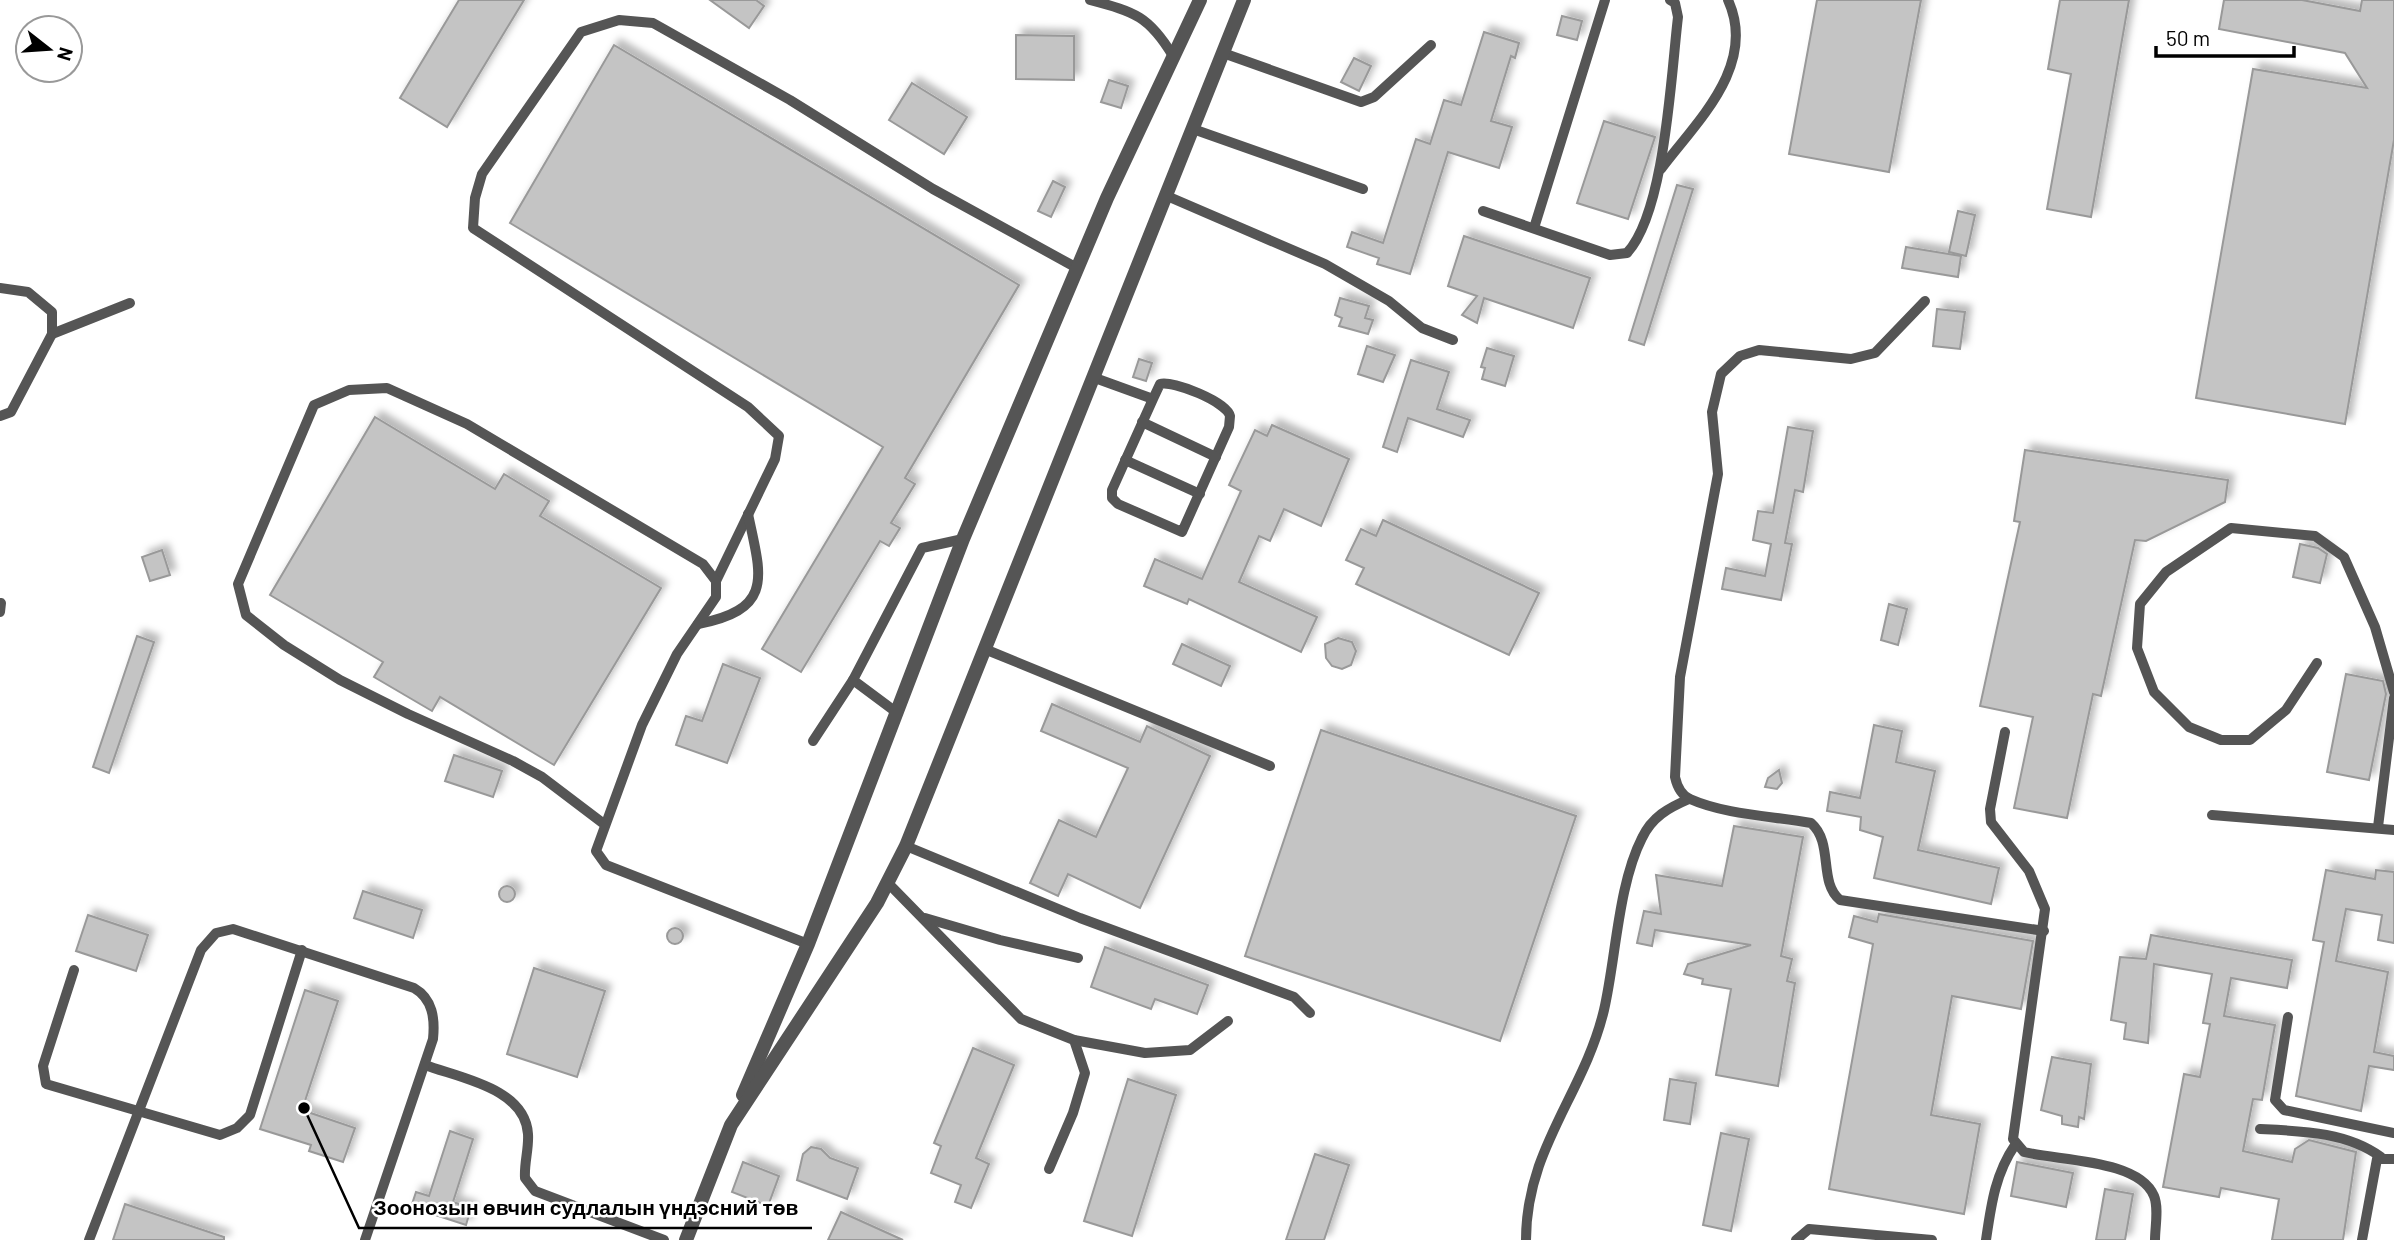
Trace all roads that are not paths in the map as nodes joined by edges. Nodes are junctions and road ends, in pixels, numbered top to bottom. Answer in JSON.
{"nodes":[{"id":1,"x":1090,"y":0,"type":"edge"},
{"id":2,"x":1200,"y":0,"type":"edge"},
{"id":3,"x":1244,"y":0,"type":"edge"},
{"id":4,"x":1605,"y":0,"type":"edge"},
{"id":5,"x":1670,"y":0,"type":"edge"},
{"id":6,"x":1728,"y":0,"type":"edge"},
{"id":7,"x":1431,"y":45,"type":"dead end"},
{"id":8,"x":1223,"y":53,"type":"junction"},
{"id":9,"x":1173,"y":57,"type":"junction"},
{"id":10,"x":1193,"y":129,"type":"junction"},
{"id":11,"x":1661,"y":170,"type":"junction"},
{"id":12,"x":1363,"y":189,"type":"dead end"},
{"id":13,"x":1167,"y":196,"type":"junction"},
{"id":14,"x":1483,"y":211,"type":"dead end"},
{"id":15,"x":1534,"y":228,"type":"junction"},
{"id":16,"x":1077,"y":268,"type":"junction"},
{"id":17,"x":0,"y":288,"type":"edge"},
{"id":18,"x":1925,"y":301,"type":"dead end"},
{"id":19,"x":131,"y":303,"type":"dead end"},
{"id":20,"x":52,"y":334,"type":"junction"},
{"id":21,"x":1453,"y":340,"type":"dead end"},
{"id":22,"x":1095,"y":378,"type":"junction"},
{"id":23,"x":1153,"y":399,"type":"junction"},
{"id":24,"x":0,"y":416,"type":"edge"},
{"id":25,"x":1142,"y":422,"type":"junction"},
{"id":26,"x":1216,"y":457,"type":"junction"},
{"id":27,"x":1125,"y":460,"type":"junction"},
{"id":28,"x":1200,"y":494,"type":"junction"},
{"id":29,"x":748,"y":514,"type":"junction"},
{"id":30,"x":963,"y":538,"type":"junction"},
{"id":31,"x":716,"y":581,"type":"junction"},
{"id":32,"x":698,"y":624,"type":"junction"},
{"id":33,"x":986,"y":650,"type":"junction"},
{"id":34,"x":2317,"y":663,"type":"dead end"},
{"id":35,"x":853,"y":680,"type":"junction"},
{"id":36,"x":2394,"y":692,"type":"edge"},
{"id":37,"x":2394,"y":698,"type":"edge"},
{"id":38,"x":896,"y":712,"type":"junction"},
{"id":39,"x":2006,"y":732,"type":"dead end"},
{"id":40,"x":813,"y":741,"type":"dead end"},
{"id":41,"x":1270,"y":766,"type":"dead end"},
{"id":42,"x":1689,"y":799,"type":"junction"},
{"id":43,"x":2211,"y":815,"type":"dead end"},
{"id":44,"x":604,"y":824,"type":"junction"},
{"id":45,"x":2378,"y":827,"type":"junction"},
{"id":46,"x":2394,"y":830,"type":"edge"},
{"id":47,"x":906,"y":846,"type":"junction"},
{"id":48,"x":887,"y":883,"type":"junction"},
{"id":49,"x":922,"y":917,"type":"junction"},
{"id":50,"x":2044,"y":931,"type":"junction"},
{"id":51,"x":808,"y":944,"type":"junction"},
{"id":52,"x":302,"y":950,"type":"junction"},
{"id":53,"x":1078,"y":958,"type":"dead end"},
{"id":54,"x":74,"y":970,"type":"dead end"},
{"id":55,"x":1310,"y":1013,"type":"dead end"},
{"id":56,"x":2288,"y":1017,"type":"dead end"},
{"id":57,"x":1228,"y":1021,"type":"dead end"},
{"id":58,"x":1074,"y":1040,"type":"junction"},
{"id":59,"x":425,"y":1065,"type":"junction"},
{"id":60,"x":138,"y":1112,"type":"junction"},
{"id":61,"x":731,"y":1125,"type":"junction"},
{"id":62,"x":2260,"y":1129,"type":"dead end"},
{"id":63,"x":2394,"y":1133,"type":"edge"},
{"id":64,"x":2015,"y":1145,"type":"junction"},
{"id":65,"x":2381,"y":1157,"type":"junction"},
{"id":66,"x":2394,"y":1159,"type":"edge"},
{"id":67,"x":1049,"y":1169,"type":"dead end"},
{"id":68,"x":89,"y":1240,"type":"edge"},
{"id":69,"x":365,"y":1240,"type":"edge"},
{"id":70,"x":664,"y":1240,"type":"edge"},
{"id":71,"x":686,"y":1240,"type":"edge"},
{"id":72,"x":1526,"y":1240,"type":"edge"},
{"id":73,"x":1796,"y":1240,"type":"edge"},
{"id":74,"x":1932,"y":1240,"type":"edge"},
{"id":75,"x":1986,"y":1240,"type":"edge"},
{"id":76,"x":2155,"y":1240,"type":"edge"},
{"id":77,"x":2362,"y":1240,"type":"edge"}],
"edges":[{"from":1,"to":9,"type":"lane"},
{"from":2,"to":9,"type":"street"},
{"from":3,"to":8,"type":"street"},
{"from":4,"to":15,"type":"lane"},
{"from":5,"to":11,"type":"lane"},
{"from":6,"to":11,"type":"lane"},
{"from":7,"to":8,"type":"lane"},
{"from":8,"to":10,"type":"street"},
{"from":9,"to":16,"type":"street"},
{"from":10,"to":12,"type":"lane"},
{"from":10,"to":13,"type":"street"},
{"from":11,"to":15,"type":"lane"},
{"from":13,"to":21,"type":"lane"},
{"from":13,"to":22,"type":"street"},
{"from":14,"to":15,"type":"lane"},
{"from":16,"to":29,"type":"lane"},
{"from":16,"to":30,"type":"street"},
{"from":17,"to":20,"type":"lane"},
{"from":18,"to":42,"type":"lane"},
{"from":19,"to":20,"type":"lane"},
{"from":20,"to":24,"type":"lane"},
{"from":22,"to":23,"type":"lane"},
{"from":22,"to":33,"type":"street"},
{"from":23,"to":25,"type":"lane"},
{"from":23,"to":26,"type":"lane"},
{"from":25,"to":26,"type":"lane"},
{"from":25,"to":27,"type":"lane"},
{"from":26,"to":28,"type":"lane"},
{"from":27,"to":28,"type":"lane"},
{"from":27,"to":28,"type":"lane"},
{"from":29,"to":31,"type":"lane"},
{"from":29,"to":32,"type":"lane"},
{"from":30,"to":35,"type":"lane"},
{"from":30,"to":38,"type":"street"},
{"from":31,"to":32,"type":"lane"},
{"from":31,"to":44,"type":"lane"},
{"from":32,"to":44,"type":"lane"},
{"from":33,"to":41,"type":"lane"},
{"from":33,"to":47,"type":"street"},
{"from":34,"to":36,"type":"lane"},
{"from":35,"to":38,"type":"lane"},
{"from":35,"to":40,"type":"lane"},
{"from":37,"to":45,"type":"lane"},
{"from":38,"to":51,"type":"street"},
{"from":39,"to":50,"type":"lane"},
{"from":42,"to":50,"type":"lane"},
{"from":42,"to":72,"type":"lane"},
{"from":43,"to":45,"type":"lane"},
{"from":44,"to":51,"type":"lane"},
{"from":45,"to":46,"type":"lane"},
{"from":47,"to":48,"type":"street"},
{"from":47,"to":55,"type":"lane"},
{"from":48,"to":49,"type":"lane"},
{"from":48,"to":61,"type":"street"},
{"from":49,"to":53,"type":"lane"},
{"from":49,"to":58,"type":"lane"},
{"from":50,"to":64,"type":"lane"},
{"from":51,"to":61,"type":"street"},
{"from":52,"to":59,"type":"lane"},
{"from":52,"to":60,"type":"lane"},
{"from":52,"to":60,"type":"lane"},
{"from":54,"to":60,"type":"lane"},
{"from":56,"to":63,"type":"lane"},
{"from":57,"to":58,"type":"lane"},
{"from":58,"to":67,"type":"lane"},
{"from":59,"to":69,"type":"lane"},
{"from":59,"to":70,"type":"lane"},
{"from":60,"to":68,"type":"lane"},
{"from":61,"to":71,"type":"street"},
{"from":62,"to":65,"type":"lane"},
{"from":64,"to":75,"type":"lane"},
{"from":64,"to":76,"type":"lane"},
{"from":65,"to":66,"type":"lane"},
{"from":65,"to":77,"type":"lane"},
{"from":73,"to":74,"type":"lane"}]}
